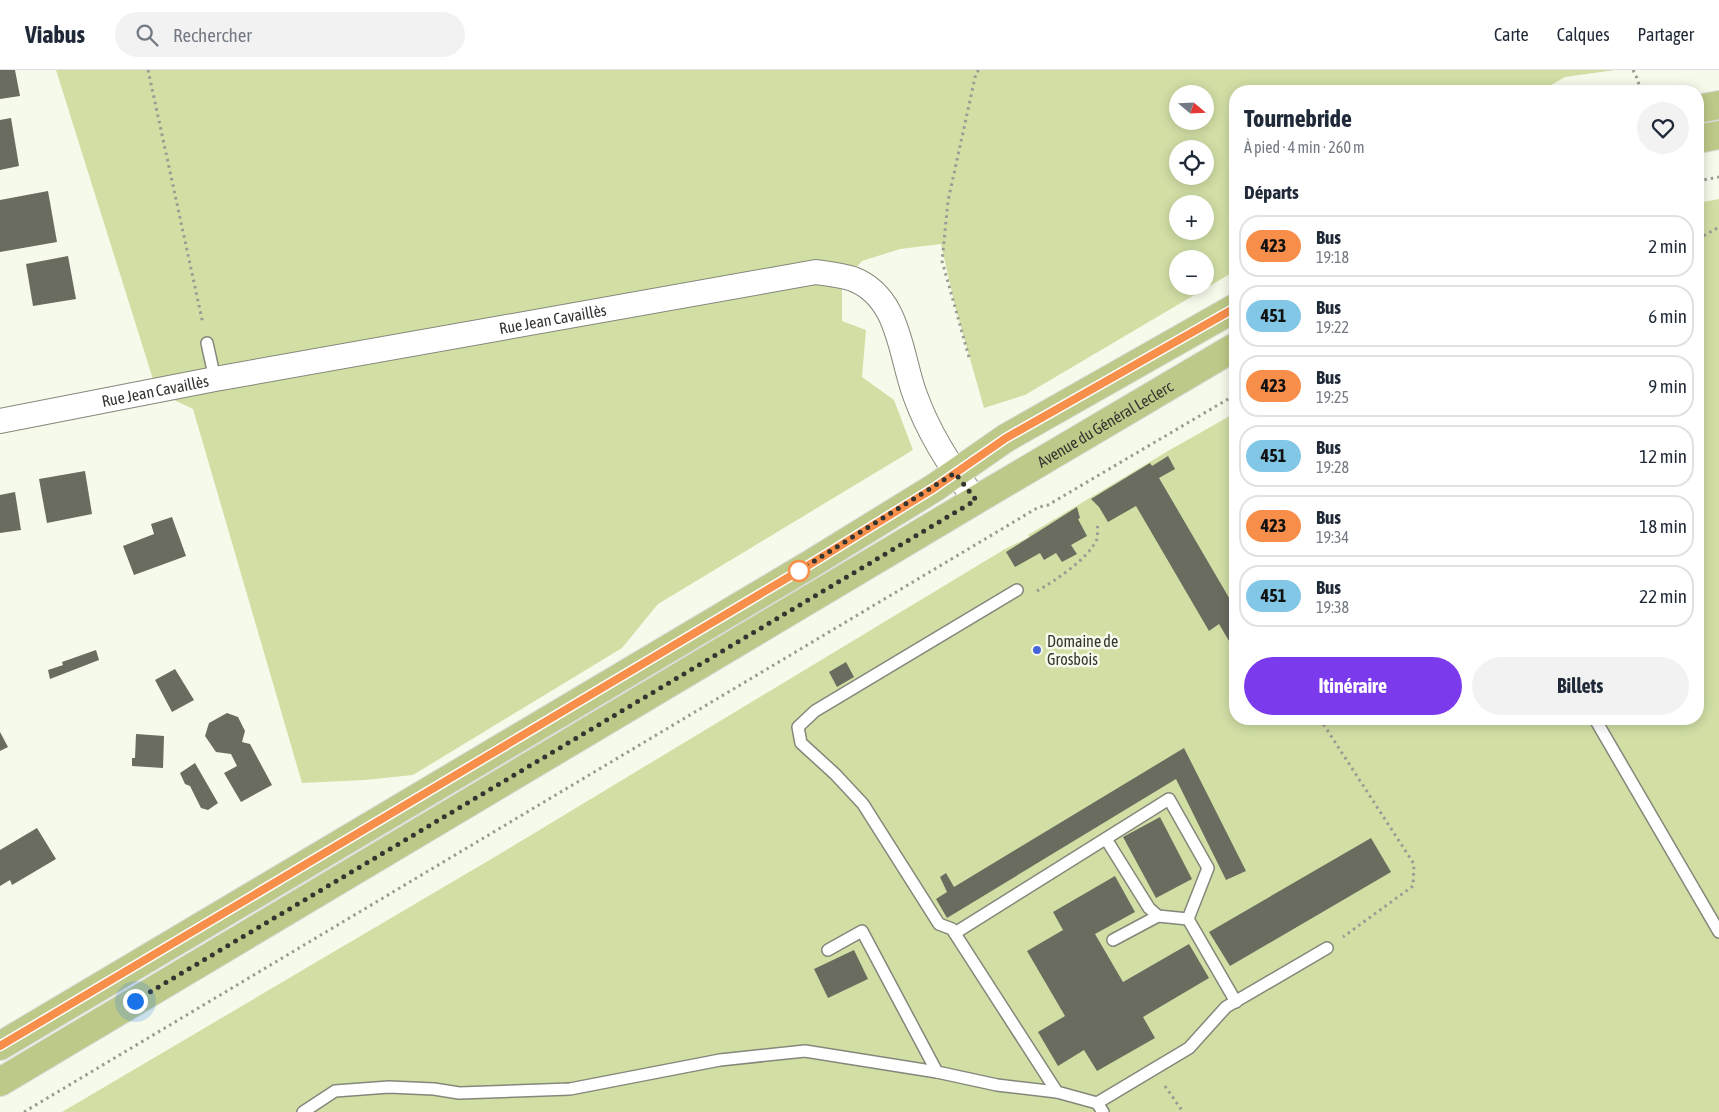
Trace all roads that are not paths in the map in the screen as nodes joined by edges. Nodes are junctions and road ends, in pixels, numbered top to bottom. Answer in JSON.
{"nodes":[{"id":1,"x":1719,"y":105,"type":"edge"},
{"id":2,"x":1704,"y":108,"type":"edge"},
{"id":3,"x":1719,"y":134,"type":"edge"},
{"id":4,"x":1704,"y":138,"type":"edge"},
{"id":5,"x":1229,"y":311,"type":"edge"},
{"id":6,"x":207,"y":343,"type":"road end"},
{"id":7,"x":1229,"y":351,"type":"edge"},
{"id":8,"x":215,"y":379,"type":"junction"},
{"id":9,"x":0,"y":422,"type":"edge"},
{"id":10,"x":955,"y":473,"type":"junction"},
{"id":11,"x":976,"y":500,"type":"junction"},
{"id":12,"x":1017,"y":590,"type":"road end"},
{"id":13,"x":1598,"y":725,"type":"edge"},
{"id":14,"x":1106,"y":839,"type":"junction"},
{"id":15,"x":1158,"y":916,"type":"junction"},
{"id":16,"x":1188,"y":919,"type":"junction"},
{"id":17,"x":1719,"y":932,"type":"edge"},
{"id":18,"x":955,"y":933,"type":"junction"},
{"id":19,"x":1114,"y":940,"type":"dead end"},
{"id":20,"x":1327,"y":948,"type":"road end"},
{"id":21,"x":828,"y":950,"type":"dead end"},
{"id":22,"x":1236,"y":1002,"type":"junction"},
{"id":23,"x":0,"y":1046,"type":"edge"},
{"id":24,"x":937,"y":1072,"type":"junction"},
{"id":25,"x":0,"y":1082,"type":"edge"},
{"id":26,"x":1057,"y":1092,"type":"junction"},
{"id":27,"x":1100,"y":1108,"type":"edge"},
{"id":28,"x":303,"y":1112,"type":"edge"}],
"edges":[{"from":1,"to":2,"type":"main road"},
{"from":3,"to":4,"type":"main road"},
{"from":5,"to":10,"type":"main road"},
{"from":6,"to":8,"type":"lane"},
{"from":7,"to":11,"type":"main road","name":"Avenue du Général Leclerc"},
{"from":8,"to":9,"type":"street","name":"Rue Jean Cavaillès"},
{"from":8,"to":10,"type":"street","name":"Rue Jean Cavaillès"},
{"from":10,"to":11,"type":"street","name":"Rue Jean Cavaillès"},
{"from":10,"to":23,"type":"main road"},
{"from":11,"to":25,"type":"main road","name":"Avenue du Général Leclerc"},
{"from":12,"to":18,"type":"lane"},
{"from":13,"to":17,"type":"lane"},
{"from":14,"to":15,"type":"lane"},
{"from":14,"to":16,"type":"lane"},
{"from":14,"to":18,"type":"lane"},
{"from":15,"to":16,"type":"lane"},
{"from":15,"to":19,"type":"lane"},
{"from":16,"to":22,"type":"lane"},
{"from":18,"to":26,"type":"lane"},
{"from":20,"to":22,"type":"lane"},
{"from":21,"to":24,"type":"lane"},
{"from":22,"to":27,"type":"lane"},
{"from":24,"to":26,"type":"lane"},
{"from":24,"to":28,"type":"lane"},
{"from":26,"to":27,"type":"lane"}]}
